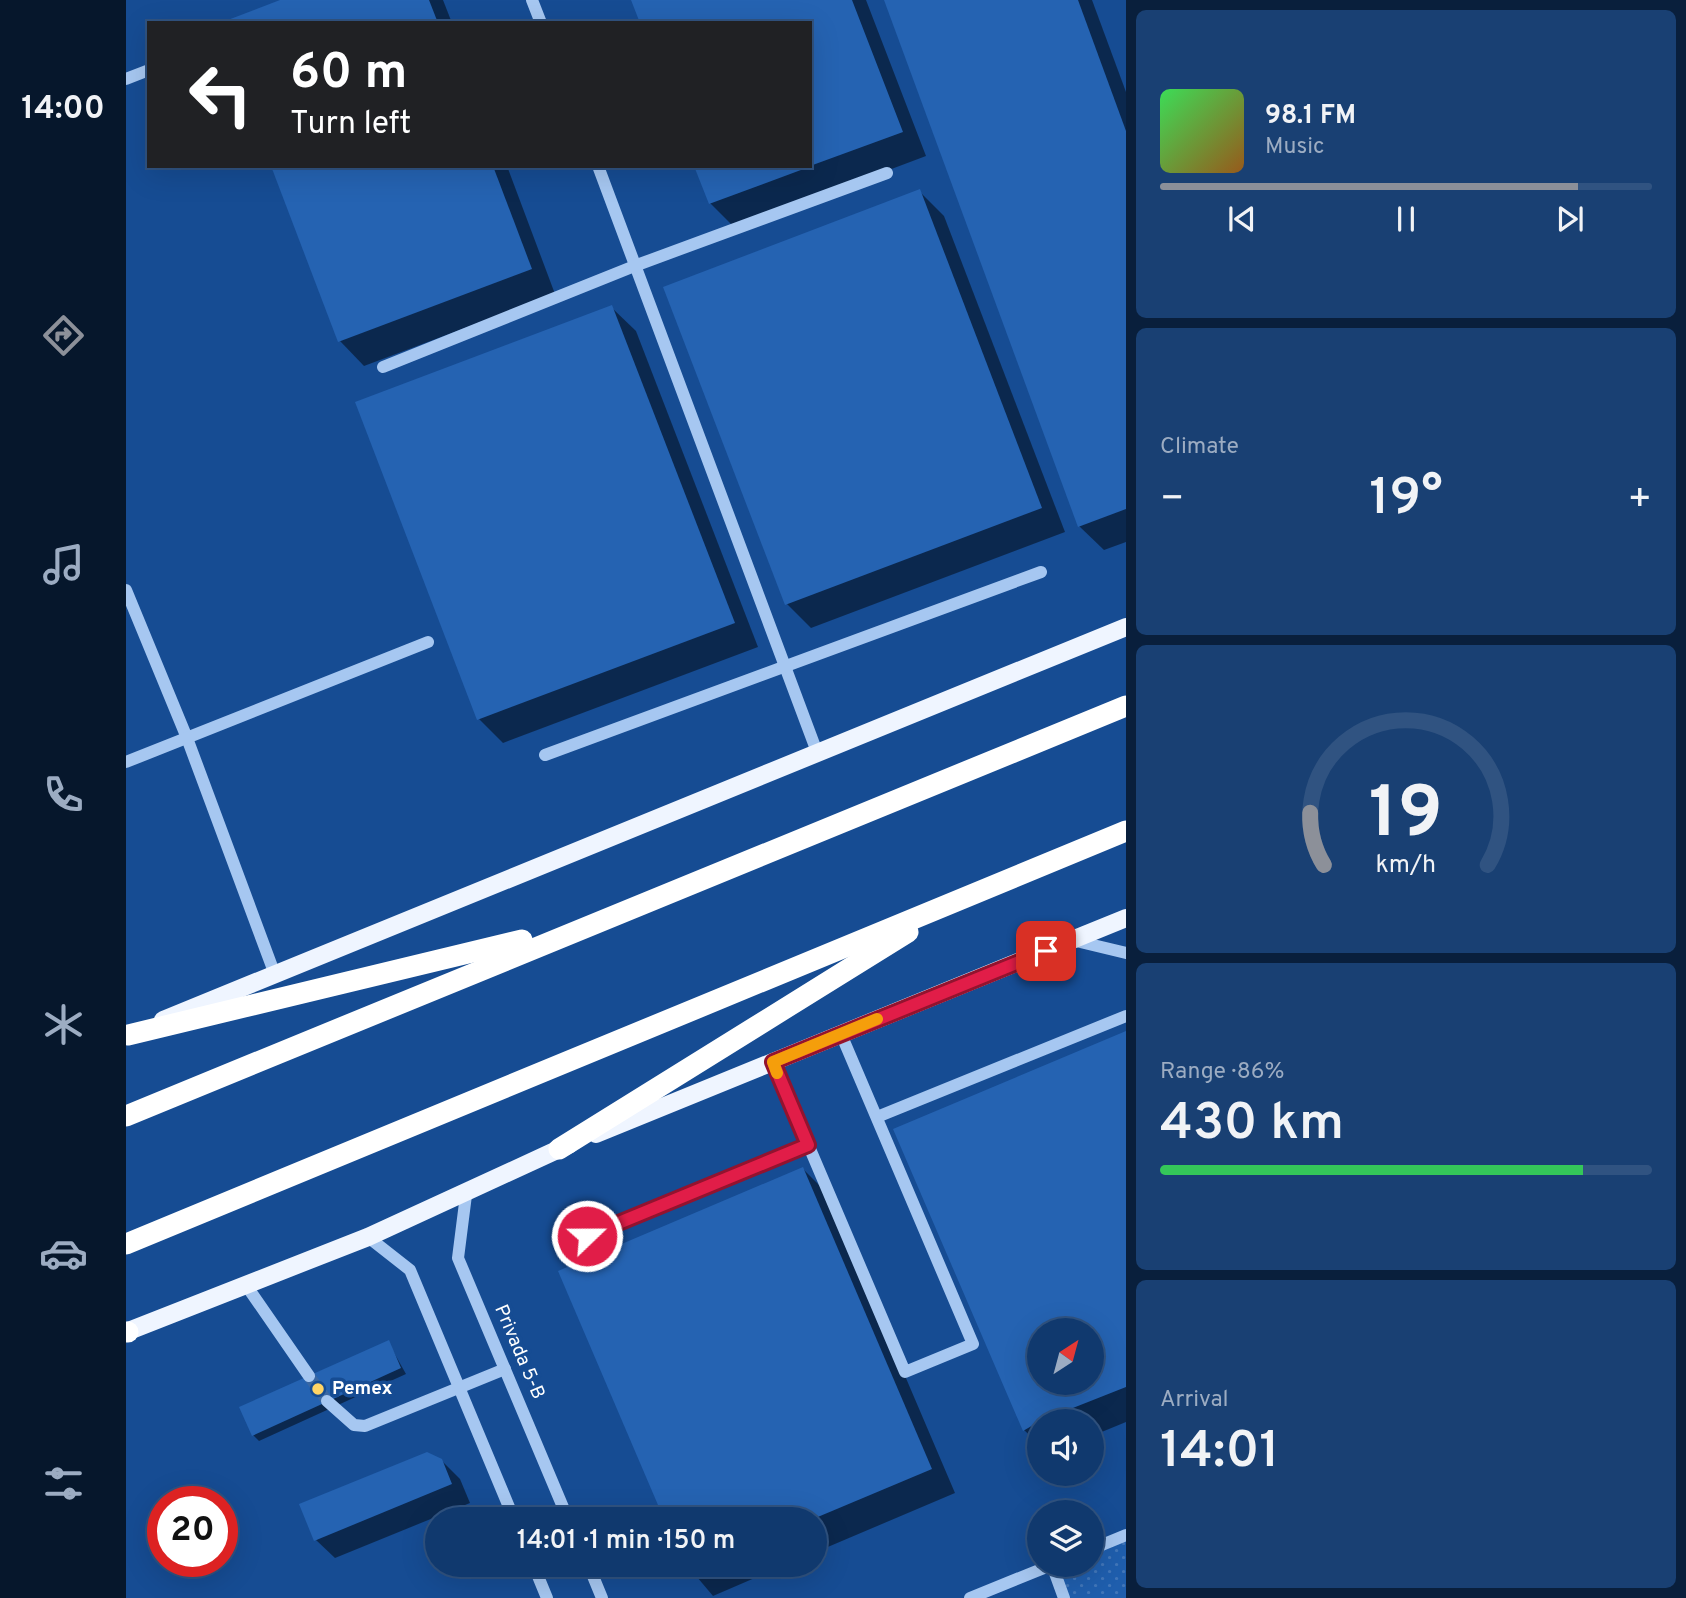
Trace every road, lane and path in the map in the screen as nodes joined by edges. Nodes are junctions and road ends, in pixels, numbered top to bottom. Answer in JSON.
{"nodes":[{"id":1,"x":531,"y":0,"type":"edge"},
{"id":2,"x":540,"y":21,"type":"edge"},
{"id":3,"x":147,"y":71,"type":"edge"},
{"id":4,"x":126,"y":79,"type":"edge"},
{"id":5,"x":599,"y":168,"type":"edge"},
{"id":6,"x":887,"y":173,"type":"dead end"},
{"id":7,"x":637,"y":265,"type":"junction"},
{"id":8,"x":383,"y":367,"type":"dead end"},
{"id":9,"x":1041,"y":572,"type":"dead end"},
{"id":10,"x":126,"y":590,"type":"edge"},
{"id":11,"x":1126,"y":628,"type":"edge"},
{"id":12,"x":428,"y":642,"type":"dead end"},
{"id":13,"x":786,"y":664,"type":"junction"},
{"id":14,"x":1126,"y":706,"type":"edge"},
{"id":15,"x":187,"y":738,"type":"junction"},
{"id":16,"x":817,"y":752,"type":"junction"},
{"id":17,"x":545,"y":755,"type":"dead end"},
{"id":18,"x":126,"y":762,"type":"edge"},
{"id":19,"x":1126,"y":831,"type":"edge"},
{"id":20,"x":969,"y":895,"type":"junction"},
{"id":21,"x":1126,"y":918,"type":"edge"},
{"id":22,"x":586,"y":925,"type":"junction"},
{"id":23,"x":1071,"y":940,"type":"junction"},
{"id":24,"x":1126,"y":953,"type":"edge"},
{"id":25,"x":274,"y":972,"type":"junction"},
{"id":26,"x":1126,"y":1016,"type":"edge"},
{"id":27,"x":841,"y":1034,"type":"junction"},
{"id":28,"x":127,"y":1036,"type":"edge"},
{"id":29,"x":773,"y":1062,"type":"junction"},
{"id":30,"x":126,"y":1116,"type":"edge"},
{"id":31,"x":877,"y":1118,"type":"junction"},
{"id":32,"x":808,"y":1145,"type":"junction"},
{"id":33,"x":559,"y":1149,"type":"junction"},
{"id":34,"x":466,"y":1195,"type":"junction"},
{"id":35,"x":368,"y":1237,"type":"junction"},
{"id":36,"x":126,"y":1244,"type":"edge"},
{"id":37,"x":562,"y":1246,"type":"dead end"},
{"id":38,"x":246,"y":1285,"type":"junction"},
{"id":39,"x":127,"y":1332,"type":"edge"},
{"id":40,"x":505,"y":1369,"type":"junction"},
{"id":41,"x":309,"y":1376,"type":"tunnel mouth"},
{"id":42,"x":459,"y":1387,"type":"junction"},
{"id":43,"x":327,"y":1401,"type":"tunnel mouth"},
{"id":44,"x":509,"y":1507,"type":"edge"},
{"id":45,"x":563,"y":1507,"type":"edge"},
{"id":46,"x":1126,"y":1535,"type":"edge"},
{"id":47,"x":1104,"y":1544,"type":"edge"},
{"id":48,"x":1027,"y":1575,"type":"edge"},
{"id":49,"x":538,"y":1577,"type":"edge"},
{"id":50,"x":593,"y":1577,"type":"edge"},
{"id":51,"x":1057,"y":1577,"type":"edge"},
{"id":52,"x":547,"y":1598,"type":"edge"},
{"id":53,"x":602,"y":1598,"type":"edge"},
{"id":54,"x":970,"y":1598,"type":"edge"},
{"id":55,"x":1064,"y":1598,"type":"edge"}],
"edges":[{"from":1,"to":2,"type":"street"},
{"from":3,"to":4,"type":"street"},
{"from":5,"to":7,"type":"street"},
{"from":6,"to":7,"type":"street"},
{"from":7,"to":8,"type":"street"},
{"from":7,"to":13,"type":"street"},
{"from":9,"to":13,"type":"street"},
{"from":10,"to":15,"type":"street"},
{"from":11,"to":16,"type":"main road"},
{"from":12,"to":15,"type":"street"},
{"from":13,"to":16,"type":"street"},
{"from":13,"to":17,"type":"street"},
{"from":14,"to":22,"type":"highway"},
{"from":15,"to":18,"type":"street"},
{"from":15,"to":25,"type":"street"},
{"from":16,"to":25,"type":"main road"},
{"from":19,"to":20,"type":"highway"},
{"from":20,"to":33,"type":"highway"},
{"from":20,"to":36,"type":"highway"},
{"from":21,"to":23,"type":"main road"},
{"from":22,"to":28,"type":"highway"},
{"from":22,"to":30,"type":"highway"},
{"from":23,"to":24,"type":"street"},
{"from":23,"to":27,"type":"main road"},
{"from":25,"to":28,"type":"main road"},
{"from":26,"to":31,"type":"street"},
{"from":27,"to":29,"type":"main road"},
{"from":27,"to":31,"type":"street"},
{"from":29,"to":32,"type":"street"},
{"from":29,"to":33,"type":"main road"},
{"from":31,"to":32,"type":"street"},
{"from":32,"to":37,"type":"street"},
{"from":33,"to":34,"type":"main road"},
{"from":34,"to":35,"type":"main road"},
{"from":34,"to":40,"type":"street","name":"Privada 5-B"},
{"from":35,"to":38,"type":"main road"},
{"from":35,"to":42,"type":"street"},
{"from":38,"to":39,"type":"main road"},
{"from":38,"to":41,"type":"street"},
{"from":40,"to":42,"type":"street"},
{"from":40,"to":45,"type":"street","name":"Privada 5-B"},
{"from":42,"to":43,"type":"street"},
{"from":42,"to":44,"type":"street"},
{"from":46,"to":47,"type":"street"},
{"from":48,"to":54,"type":"street"},
{"from":49,"to":52,"type":"street"},
{"from":50,"to":53,"type":"street"},
{"from":51,"to":55,"type":"street"}]}
